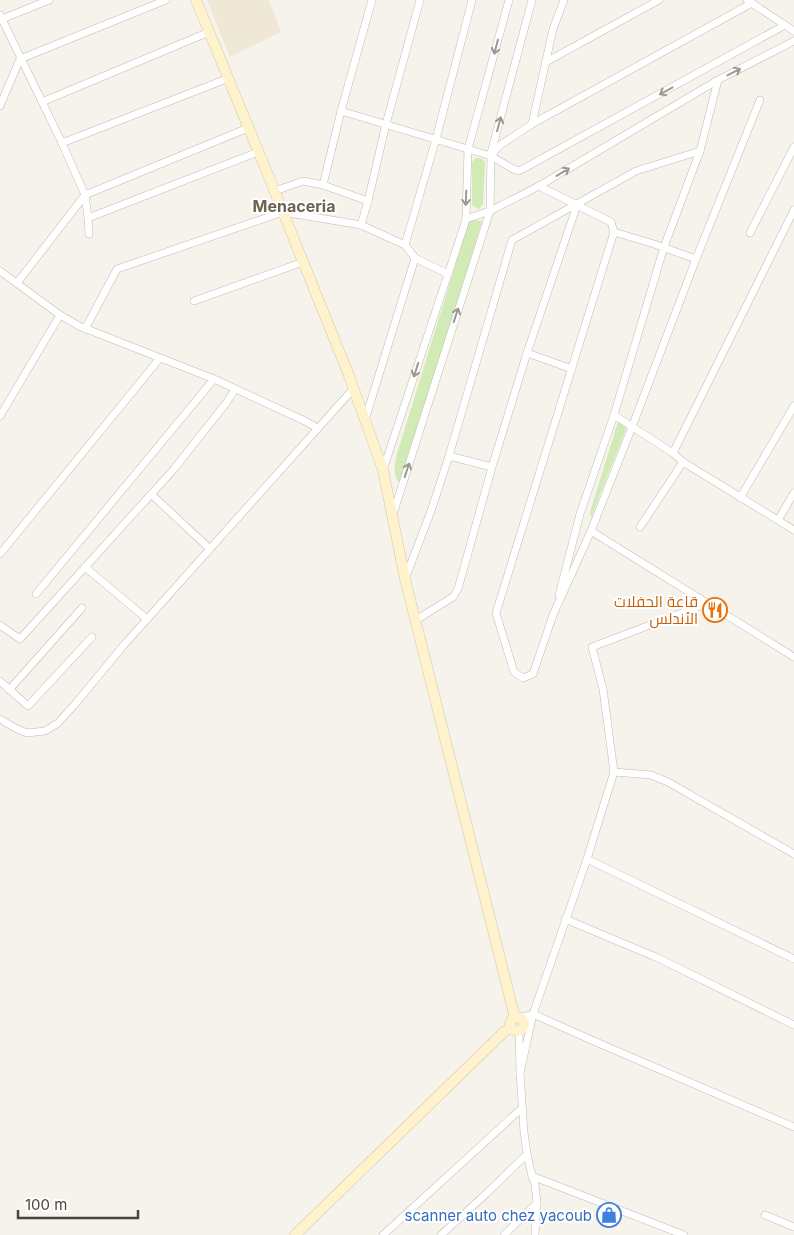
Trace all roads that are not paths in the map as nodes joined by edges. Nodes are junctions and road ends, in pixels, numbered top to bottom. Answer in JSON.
{"nodes":[{"id":1,"x":49,"y":0,"type":"edge"},
{"id":2,"x":166,"y":0,"type":"edge"},
{"id":3,"x":196,"y":0,"type":"edge"},
{"id":4,"x":372,"y":0,"type":"edge"},
{"id":5,"x":420,"y":0,"type":"edge"},
{"id":6,"x":472,"y":0,"type":"edge"},
{"id":7,"x":509,"y":0,"type":"edge"},
{"id":8,"x":532,"y":0,"type":"edge"},
{"id":9,"x":564,"y":0,"type":"edge"},
{"id":10,"x":659,"y":0,"type":"edge"},
{"id":11,"x":750,"y":2,"type":"edge"},
{"id":12,"x":1,"y":17,"type":"edge"},
{"id":13,"x":785,"y":25,"type":"junction"},
{"id":14,"x":794,"y":31,"type":"edge"},
{"id":15,"x":209,"y":32,"type":"junction"},
{"id":16,"x":794,"y":41,"type":"edge"},
{"id":17,"x":20,"y":59,"type":"junction"},
{"id":18,"x":546,"y":62,"type":"junction"},
{"id":19,"x":229,"y":78,"type":"junction"},
{"id":20,"x":718,"y":80,"type":"junction"},
{"id":21,"x":760,"y":100,"type":"dead end"},
{"id":22,"x":42,"y":102,"type":"junction"},
{"id":23,"x":0,"y":106,"type":"edge"},
{"id":24,"x":341,"y":110,"type":"junction"},
{"id":25,"x":386,"y":124,"type":"junction"},
{"id":26,"x":532,"y":124,"type":"junction"},
{"id":27,"x":248,"y":128,"type":"junction"},
{"id":28,"x":436,"y":139,"type":"junction"},
{"id":29,"x":62,"y":143,"type":"junction"},
{"id":30,"x":794,"y":147,"type":"edge"},
{"id":31,"x":468,"y":149,"type":"junction"},
{"id":32,"x":700,"y":150,"type":"junction"},
{"id":33,"x":258,"y":152,"type":"junction"},
{"id":34,"x":491,"y":156,"type":"junction"},
{"id":35,"x":322,"y":185,"type":"junction"},
{"id":36,"x":539,"y":186,"type":"junction"},
{"id":37,"x":275,"y":191,"type":"junction"},
{"id":38,"x":85,"y":196,"type":"junction"},
{"id":39,"x":368,"y":202,"type":"junction"},
{"id":40,"x":577,"y":205,"type":"junction"},
{"id":41,"x":794,"y":210,"type":"edge"},
{"id":42,"x":490,"y":211,"type":"junction"},
{"id":43,"x":283,"y":212,"type":"junction"},
{"id":44,"x":88,"y":218,"type":"junction"},
{"id":45,"x":466,"y":219,"type":"junction"},
{"id":46,"x":361,"y":225,"type":"junction"},
{"id":47,"x":614,"y":232,"type":"junction"},
{"id":48,"x":89,"y":234,"type":"dead end"},
{"id":49,"x":750,"y":234,"type":"dead end"},
{"id":50,"x":405,"y":245,"type":"junction"},
{"id":51,"x":664,"y":247,"type":"junction"},
{"id":52,"x":415,"y":258,"type":"junction"},
{"id":53,"x":696,"y":259,"type":"junction"},
{"id":54,"x":303,"y":262,"type":"junction"},
{"id":55,"x":0,"y":271,"type":"edge"},
{"id":56,"x":448,"y":274,"type":"junction"},
{"id":57,"x":18,"y":283,"type":"junction"},
{"id":58,"x":194,"y":301,"type":"dead end"},
{"id":59,"x":60,"y":315,"type":"junction"},
{"id":60,"x":85,"y":329,"type":"junction"},
{"id":61,"x":527,"y":353,"type":"junction"},
{"id":62,"x":160,"y":358,"type":"junction"},
{"id":63,"x":572,"y":368,"type":"junction"},
{"id":64,"x":214,"y":379,"type":"junction"},
{"id":65,"x":354,"y":388,"type":"junction"},
{"id":66,"x":235,"y":389,"type":"junction"},
{"id":67,"x":794,"y":406,"type":"edge"},
{"id":68,"x":614,"y":415,"type":"junction"},
{"id":69,"x":0,"y":416,"type":"edge"},
{"id":70,"x":365,"y":420,"type":"junction"},
{"id":71,"x":632,"y":427,"type":"junction"},
{"id":72,"x":317,"y":428,"type":"junction"},
{"id":73,"x":673,"y":453,"type":"junction"},
{"id":74,"x":449,"y":456,"type":"junction"},
{"id":75,"x":683,"y":462,"type":"junction"},
{"id":76,"x":492,"y":468,"type":"junction"},
{"id":77,"x":384,"y":470,"type":"junction"},
{"id":78,"x":794,"y":493,"type":"edge"},
{"id":79,"x":151,"y":494,"type":"junction"},
{"id":80,"x":740,"y":498,"type":"junction"},
{"id":81,"x":392,"y":516,"type":"junction"},
{"id":82,"x":778,"y":520,"type":"junction"},
{"id":83,"x":640,"y":527,"type":"dead end"},
{"id":84,"x":794,"y":530,"type":"edge"},
{"id":85,"x":591,"y":531,"type":"junction"},
{"id":86,"x":210,"y":549,"type":"junction"},
{"id":87,"x":0,"y":554,"type":"edge"},
{"id":88,"x":85,"y":567,"type":"junction"},
{"id":89,"x":405,"y":579,"type":"junction"},
{"id":90,"x":36,"y":594,"type":"dead end"},
{"id":91,"x":708,"y":603,"type":"junction"},
{"id":92,"x":82,"y":608,"type":"dead end"},
{"id":93,"x":553,"y":615,"type":"junction"},
{"id":94,"x":147,"y":619,"type":"junction"},
{"id":95,"x":416,"y":620,"type":"junction"},
{"id":96,"x":0,"y":625,"type":"edge"},
{"id":97,"x":92,"y":637,"type":"dead end"},
{"id":98,"x":794,"y":657,"type":"edge"},
{"id":99,"x":0,"y":681,"type":"edge"},
{"id":100,"x":9,"y":690,"type":"junction"},
{"id":101,"x":0,"y":719,"type":"edge"},
{"id":102,"x":614,"y":772,"type":"junction"},
{"id":103,"x":794,"y":854,"type":"edge"},
{"id":104,"x":587,"y":859,"type":"junction"},
{"id":105,"x":565,"y":919,"type":"junction"},
{"id":106,"x":794,"y":959,"type":"edge"},
{"id":107,"x":533,"y":1014,"type":"junction"},
{"id":108,"x":516,"y":1024,"type":"junction"},
{"id":109,"x":794,"y":1025,"type":"edge"},
{"id":110,"x":520,"y":1073,"type":"junction"},
{"id":111,"x":521,"y":1109,"type":"junction"},
{"id":112,"x":794,"y":1127,"type":"edge"},
{"id":113,"x":526,"y":1154,"type":"junction"},
{"id":114,"x":532,"y":1176,"type":"junction"},
{"id":115,"x":537,"y":1203,"type":"junction"},
{"id":116,"x":765,"y":1215,"type":"dead end"},
{"id":117,"x":794,"y":1227,"type":"edge"},
{"id":118,"x":295,"y":1235,"type":"edge"},
{"id":119,"x":383,"y":1235,"type":"edge"},
{"id":120,"x":441,"y":1235,"type":"edge"},
{"id":121,"x":504,"y":1235,"type":"edge"},
{"id":122,"x":535,"y":1235,"type":"edge"},
{"id":123,"x":684,"y":1235,"type":"edge"}],
"edges":[{"from":1,"to":12,"type":"street"},
{"from":2,"to":17,"type":"street"},
{"from":3,"to":15,"type":"street"},
{"from":4,"to":24,"type":"street"},
{"from":5,"to":25,"type":"street"},
{"from":6,"to":28,"type":"street"},
{"from":7,"to":31,"type":"street","one_way":true},
{"from":34,"to":8,"type":"street","one_way":true},
{"from":9,"to":18,"type":"street"},
{"from":10,"to":18,"type":"street"},
{"from":11,"to":13,"type":"street"},
{"from":11,"to":26,"type":"street"},
{"from":12,"to":17,"type":"street"},
{"from":13,"to":14,"type":"street"},
{"from":13,"to":34,"type":"street","one_way":true},
{"from":15,"to":19,"type":"street"},
{"from":15,"to":22,"type":"street"},
{"from":20,"to":16,"type":"street","one_way":true},
{"from":17,"to":22,"type":"street"},
{"from":17,"to":23,"type":"street"},
{"from":18,"to":26,"type":"street"},
{"from":19,"to":27,"type":"street"},
{"from":19,"to":29,"type":"street"},
{"from":20,"to":32,"type":"street"},
{"from":36,"to":20,"type":"street","one_way":true},
{"from":21,"to":53,"type":"street"},
{"from":22,"to":29,"type":"street"},
{"from":24,"to":25,"type":"street"},
{"from":24,"to":35,"type":"street"},
{"from":25,"to":28,"type":"street"},
{"from":25,"to":39,"type":"street"},
{"from":26,"to":34,"type":"street"},
{"from":27,"to":33,"type":"street"},
{"from":27,"to":38,"type":"street"},
{"from":28,"to":31,"type":"street"},
{"from":28,"to":50,"type":"street"},
{"from":29,"to":38,"type":"street"},
{"from":30,"to":49,"type":"street"},
{"from":31,"to":34,"type":"street"},
{"from":31,"to":45,"type":"street","one_way":true},
{"from":32,"to":40,"type":"street"},
{"from":32,"to":51,"type":"street"},
{"from":33,"to":37,"type":"street"},
{"from":33,"to":44,"type":"street"},
{"from":34,"to":42,"type":"street"},
{"from":35,"to":37,"type":"street"},
{"from":35,"to":39,"type":"street"},
{"from":36,"to":40,"type":"street"},
{"from":36,"to":42,"type":"street"},
{"from":37,"to":43,"type":"street"},
{"from":38,"to":44,"type":"street"},
{"from":38,"to":57,"type":"street"},
{"from":39,"to":46,"type":"street"},
{"from":40,"to":47,"type":"street"},
{"from":40,"to":61,"type":"street"},
{"from":40,"to":74,"type":"street"},
{"from":41,"to":73,"type":"street"},
{"from":42,"to":45,"type":"street"},
{"from":81,"to":42,"type":"street","one_way":true},
{"from":43,"to":46,"type":"street"},
{"from":43,"to":54,"type":"street"},
{"from":43,"to":60,"type":"street"},
{"from":44,"to":48,"type":"street"},
{"from":45,"to":56,"type":"street"},
{"from":46,"to":50,"type":"street"},
{"from":47,"to":51,"type":"street"},
{"from":47,"to":63,"type":"street"},
{"from":50,"to":52,"type":"street"},
{"from":51,"to":53,"type":"street"},
{"from":51,"to":68,"type":"street"},
{"from":52,"to":56,"type":"street"},
{"from":52,"to":70,"type":"street"},
{"from":53,"to":71,"type":"street"},
{"from":54,"to":58,"type":"street"},
{"from":54,"to":65,"type":"street"},
{"from":55,"to":57,"type":"street"},
{"from":56,"to":77,"type":"street","one_way":true},
{"from":57,"to":59,"type":"street"},
{"from":59,"to":60,"type":"street"},
{"from":59,"to":69,"type":"street"},
{"from":60,"to":62,"type":"street"},
{"from":61,"to":63,"type":"street"},
{"from":61,"to":76,"type":"street"},
{"from":62,"to":64,"type":"street"},
{"from":62,"to":87,"type":"street"},
{"from":63,"to":93,"type":"street"},
{"from":64,"to":66,"type":"street"},
{"from":64,"to":90,"type":"street"},
{"from":65,"to":70,"type":"street"},
{"from":65,"to":72,"type":"street"},
{"from":66,"to":72,"type":"street"},
{"from":66,"to":79,"type":"street"},
{"from":67,"to":80,"type":"street"},
{"from":68,"to":71,"type":"street"},
{"from":68,"to":93,"type":"street"},
{"from":70,"to":77,"type":"street"},
{"from":71,"to":73,"type":"street"},
{"from":71,"to":85,"type":"street"},
{"from":72,"to":86,"type":"street"},
{"from":73,"to":75,"type":"street"},
{"from":74,"to":76,"type":"street"},
{"from":74,"to":89,"type":"street"},
{"from":75,"to":80,"type":"street"},
{"from":75,"to":83,"type":"street"},
{"from":76,"to":95,"type":"street"},
{"from":77,"to":81,"type":"street"},
{"from":78,"to":82,"type":"street"},
{"from":79,"to":86,"type":"street"},
{"from":79,"to":88,"type":"street"},
{"from":80,"to":82,"type":"street"},
{"from":81,"to":89,"type":"street"},
{"from":82,"to":84,"type":"street"},
{"from":85,"to":91,"type":"street"},
{"from":85,"to":93,"type":"street"},
{"from":86,"to":94,"type":"street"},
{"from":88,"to":94,"type":"street"},
{"from":88,"to":96,"type":"street"},
{"from":89,"to":95,"type":"street"},
{"from":91,"to":98,"type":"street"},
{"from":91,"to":102,"type":"street"},
{"from":92,"to":100,"type":"street"},
{"from":94,"to":101,"type":"street"},
{"from":95,"to":108,"type":"street"},
{"from":97,"to":100,"type":"street"},
{"from":99,"to":100,"type":"street"},
{"from":102,"to":103,"type":"street"},
{"from":102,"to":104,"type":"street"},
{"from":104,"to":105,"type":"street"},
{"from":104,"to":106,"type":"street"},
{"from":105,"to":107,"type":"street"},
{"from":105,"to":109,"type":"street"},
{"from":107,"to":108,"type":"street"},
{"from":107,"to":110,"type":"street"},
{"from":107,"to":112,"type":"street"},
{"from":108,"to":110,"type":"street"},
{"from":108,"to":118,"type":"street"},
{"from":110,"to":111,"type":"street"},
{"from":111,"to":113,"type":"street"},
{"from":111,"to":119,"type":"street"},
{"from":113,"to":114,"type":"street"},
{"from":113,"to":120,"type":"street"},
{"from":114,"to":115,"type":"street"},
{"from":114,"to":123,"type":"street"},
{"from":115,"to":121,"type":"street"},
{"from":115,"to":122,"type":"street"},
{"from":116,"to":117,"type":"street"}]}
